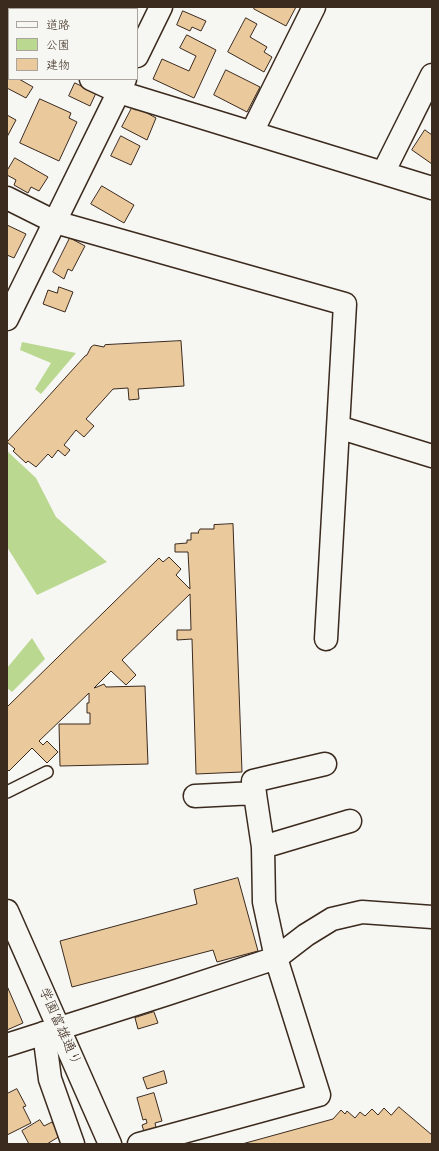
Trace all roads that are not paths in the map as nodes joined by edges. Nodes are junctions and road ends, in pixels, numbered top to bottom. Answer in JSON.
{"nodes":[{"id":1,"x":161,"y":7,"type":"edge"},
{"id":2,"x":314,"y":7,"type":"edge"},
{"id":3,"x":138,"y":54,"type":"edge"},
{"id":4,"x":432,"y":75,"type":"edge"},
{"id":5,"x":95,"y":80,"type":"edge"},
{"id":6,"x":122,"y":86,"type":"edge"},
{"id":7,"x":252,"y":132,"type":"junction"},
{"id":8,"x":383,"y":173,"type":"junction"},
{"id":9,"x":432,"y":188,"type":"edge"},
{"id":10,"x":7,"y":198,"type":"edge"},
{"id":11,"x":55,"y":222,"type":"junction"},
{"id":12,"x":7,"y":319,"type":"edge"},
{"id":13,"x":338,"y":427,"type":"junction"},
{"id":14,"x":432,"y":456,"type":"edge"},
{"id":15,"x":326,"y":639,"type":"dead end"},
{"id":16,"x":325,"y":764,"type":"dead end"},
{"id":17,"x":47,"y":772,"type":"dead end"},
{"id":18,"x":7,"y":792,"type":"edge"},
{"id":19,"x":255,"y":793,"type":"junction"},
{"id":20,"x":195,"y":796,"type":"dead end"},
{"id":21,"x":350,"y":821,"type":"dead end"},
{"id":22,"x":263,"y":848,"type":"junction"},
{"id":23,"x":7,"y":911,"type":"edge"},
{"id":24,"x":432,"y":917,"type":"edge"},
{"id":25,"x":276,"y":958,"type":"junction"},
{"id":26,"x":52,"y":1031,"type":"junction"},
{"id":27,"x":7,"y":1045,"type":"edge"},
{"id":28,"x":73,"y":1144,"type":"edge"},
{"id":29,"x":110,"y":1144,"type":"edge"},
{"id":30,"x":139,"y":1144,"type":"edge"}],
"edges":[{"from":1,"to":3,"type":"street"},
{"from":2,"to":7,"type":"street"},
{"from":4,"to":8,"type":"street"},
{"from":5,"to":6,"type":"street"},
{"from":6,"to":7,"type":"street"},
{"from":6,"to":11,"type":"street"},
{"from":7,"to":8,"type":"street"},
{"from":8,"to":9,"type":"street"},
{"from":10,"to":11,"type":"street"},
{"from":11,"to":12,"type":"street"},
{"from":11,"to":13,"type":"street"},
{"from":13,"to":14,"type":"street"},
{"from":13,"to":15,"type":"street"},
{"from":16,"to":19,"type":"street"},
{"from":17,"to":18,"type":"lane"},
{"from":19,"to":20,"type":"street"},
{"from":19,"to":22,"type":"street"},
{"from":21,"to":22,"type":"street"},
{"from":22,"to":25,"type":"street"},
{"from":23,"to":26,"type":"street","name":"学園富雄通り"},
{"from":24,"to":25,"type":"street"},
{"from":25,"to":26,"type":"street"},
{"from":25,"to":30,"type":"street"},
{"from":26,"to":27,"type":"street"},
{"from":26,"to":28,"type":"street"},
{"from":26,"to":29,"type":"street","name":"学園富雄通り"}]}
